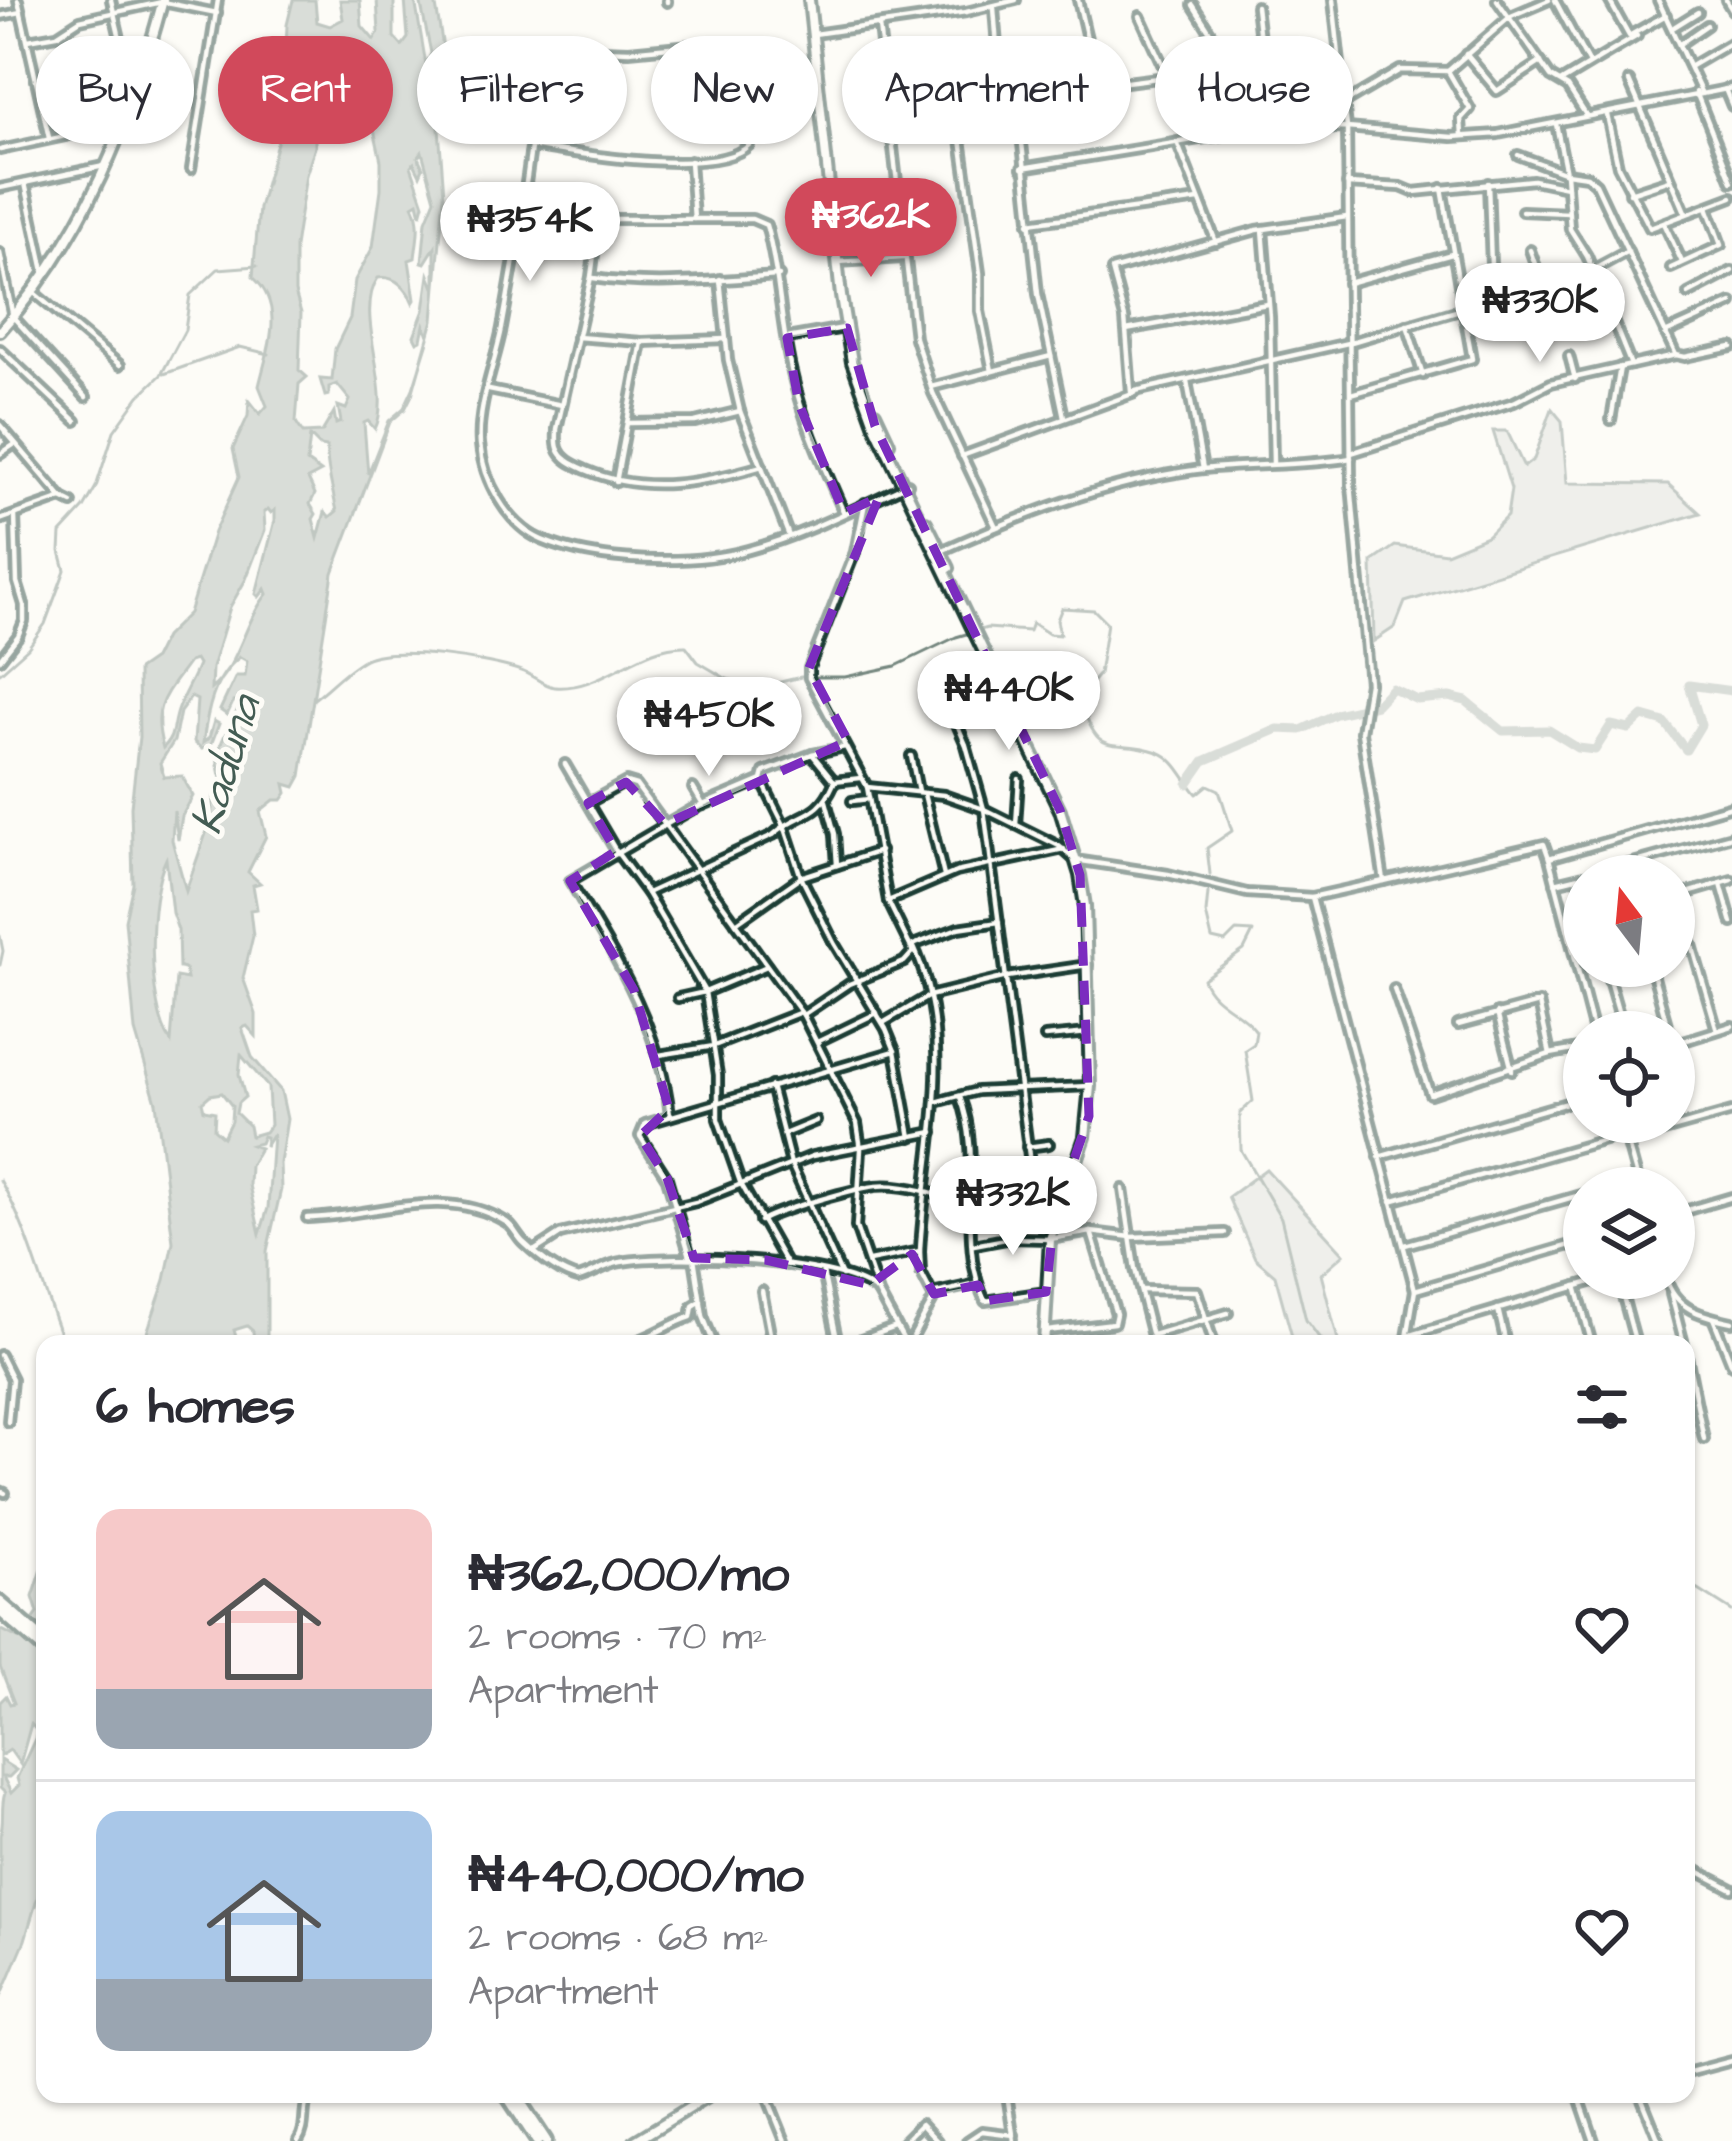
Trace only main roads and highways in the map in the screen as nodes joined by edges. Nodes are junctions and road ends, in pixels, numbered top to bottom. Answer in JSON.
{"nodes":[{"id":1,"x":811,"y":0,"type":"edge"},
{"id":2,"x":162,"y":1,"type":"edge"},
{"id":3,"x":0,"y":331,"type":"edge"},
{"id":4,"x":1045,"y":1335,"type":"edge"},
{"id":5,"x":3,"y":1609,"type":"edge"},
{"id":6,"x":36,"y":1634,"type":"edge"},
{"id":7,"x":36,"y":1641,"type":"edge"},
{"id":8,"x":513,"y":2103,"type":"edge"},
{"id":9,"x":520,"y":2103,"type":"edge"},
{"id":10,"x":697,"y":2103,"type":"edge"},
{"id":11,"x":541,"y":2141,"type":"edge"},
{"id":12,"x":635,"y":2141,"type":"edge"}],
"edges":[{"from":1,"to":4,"type":"main road"},
{"from":2,"to":3,"type":"main road"},
{"from":5,"to":6,"type":"main road"},
{"from":5,"to":7,"type":"main road"},
{"from":8,"to":11,"type":"main road"},
{"from":9,"to":11,"type":"main road"},
{"from":10,"to":12,"type":"main road"}]}
